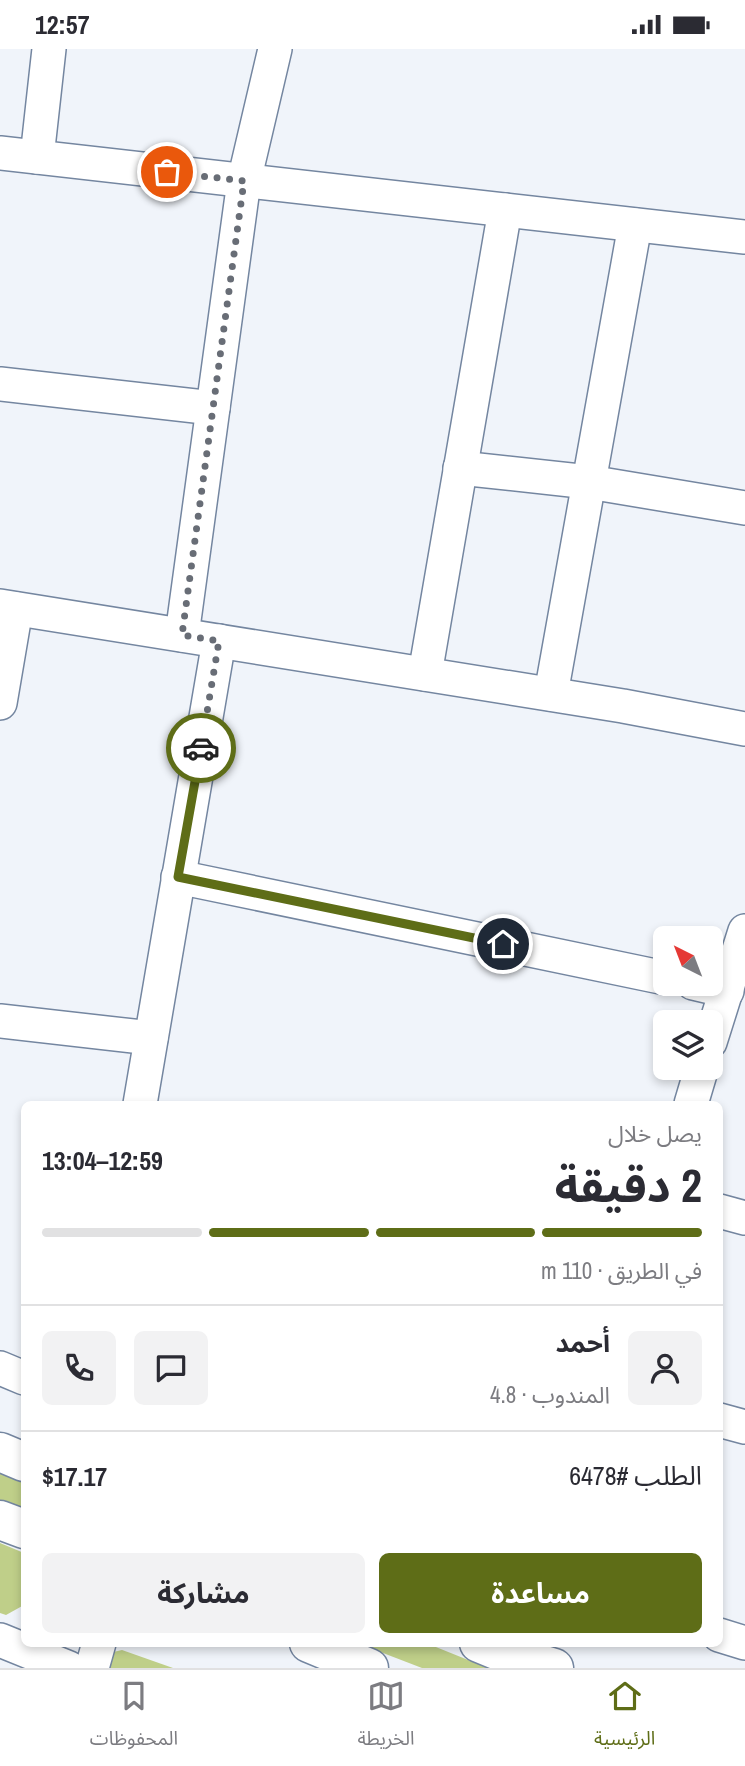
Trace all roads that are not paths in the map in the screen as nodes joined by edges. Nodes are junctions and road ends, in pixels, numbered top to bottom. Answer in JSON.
{"nodes":[{"id":1,"x":49,"y":49,"type":"edge"},
{"id":2,"x":275,"y":49,"type":"edge"},
{"id":3,"x":0,"y":153,"type":"edge"},
{"id":4,"x":37,"y":157,"type":"junction"},
{"id":5,"x":244,"y":181,"type":"junction"},
{"id":6,"x":505,"y":211,"type":"junction"},
{"id":7,"x":635,"y":225,"type":"junction"},
{"id":8,"x":745,"y":237,"type":"edge"},
{"id":9,"x":0,"y":384,"type":"edge"},
{"id":10,"x":214,"y":408,"type":"junction"},
{"id":11,"x":460,"y":468,"type":"junction"},
{"id":12,"x":589,"y":482,"type":"junction"},
{"id":13,"x":745,"y":508,"type":"edge"},
{"id":14,"x":8,"y":607,"type":"edge"},
{"id":15,"x":182,"y":635,"type":"junction"},
{"id":16,"x":219,"y":641,"type":"junction"},
{"id":17,"x":425,"y":674,"type":"junction"},
{"id":18,"x":551,"y":694,"type":"junction"},
{"id":19,"x":0,"y":703,"type":"edge"},
{"id":20,"x":745,"y":729,"type":"edge"},
{"id":21,"x":178,"y":877,"type":"junction"},
{"id":22,"x":745,"y":931,"type":"edge"},
{"id":23,"x":653,"y":976,"type":"edge"},
{"id":24,"x":723,"y":990,"type":"edge"},
{"id":25,"x":727,"y":991,"type":"junction"},
{"id":26,"x":721,"y":1010,"type":"edge"},
{"id":27,"x":0,"y":1021,"type":"edge"},
{"id":28,"x":151,"y":1038,"type":"junction"},
{"id":29,"x":698,"y":1080,"type":"edge"},
{"id":30,"x":140,"y":1101,"type":"edge"},
{"id":31,"x":692,"y":1101,"type":"edge"},
{"id":32,"x":723,"y":1212,"type":"edge"},
{"id":33,"x":745,"y":1218,"type":"edge"},
{"id":34,"x":0,"y":1368,"type":"edge"},
{"id":35,"x":21,"y":1377,"type":"edge"},
{"id":36,"x":723,"y":1421,"type":"edge"},
{"id":37,"x":745,"y":1427,"type":"edge"},
{"id":38,"x":0,"y":1452,"type":"edge"},
{"id":39,"x":21,"y":1461,"type":"edge"},
{"id":40,"x":0,"y":1520,"type":"edge"},
{"id":41,"x":21,"y":1528,"type":"edge"},
{"id":42,"x":21,"y":1623,"type":"edge"},
{"id":43,"x":0,"y":1633,"type":"edge"},
{"id":44,"x":723,"y":1636,"type":"edge"},
{"id":45,"x":0,"y":1640,"type":"edge"},
{"id":46,"x":745,"y":1643,"type":"edge"},
{"id":47,"x":98,"y":1647,"type":"edge"},
{"id":48,"x":319,"y":1647,"type":"edge"},
{"id":49,"x":489,"y":1647,"type":"edge"},
{"id":50,"x":52,"y":1665,"type":"edge"},
{"id":51,"x":92,"y":1668,"type":"edge"},
{"id":52,"x":369,"y":1668,"type":"edge"},
{"id":53,"x":554,"y":1668,"type":"edge"}],
"edges":[{"from":1,"to":4,"type":"street"},
{"from":2,"to":5,"type":"street"},
{"from":3,"to":4,"type":"street"},
{"from":4,"to":5,"type":"street"},
{"from":5,"to":6,"type":"street"},
{"from":5,"to":10,"type":"street"},
{"from":6,"to":7,"type":"street"},
{"from":6,"to":11,"type":"street"},
{"from":7,"to":8,"type":"street"},
{"from":7,"to":12,"type":"street"},
{"from":9,"to":10,"type":"street"},
{"from":10,"to":15,"type":"street"},
{"from":11,"to":12,"type":"street"},
{"from":11,"to":17,"type":"street"},
{"from":12,"to":13,"type":"street"},
{"from":12,"to":18,"type":"street"},
{"from":14,"to":15,"type":"street"},
{"from":14,"to":19,"type":"street"},
{"from":15,"to":16,"type":"street"},
{"from":16,"to":17,"type":"street"},
{"from":16,"to":21,"type":"street"},
{"from":17,"to":18,"type":"street"},
{"from":18,"to":20,"type":"street"},
{"from":21,"to":23,"type":"street"},
{"from":21,"to":28,"type":"street"},
{"from":22,"to":25,"type":"street"},
{"from":24,"to":25,"type":"street"},
{"from":25,"to":26,"type":"street"},
{"from":27,"to":28,"type":"street"},
{"from":28,"to":30,"type":"street"},
{"from":29,"to":31,"type":"street"},
{"from":32,"to":33,"type":"street"},
{"from":34,"to":35,"type":"street"},
{"from":36,"to":37,"type":"street"},
{"from":38,"to":39,"type":"highway"},
{"from":40,"to":41,"type":"highway"},
{"from":42,"to":43,"type":"street"},
{"from":44,"to":46,"type":"street"},
{"from":45,"to":50,"type":"street"},
{"from":47,"to":51,"type":"street"},
{"from":48,"to":52,"type":"highway"},
{"from":49,"to":53,"type":"highway"}]}
